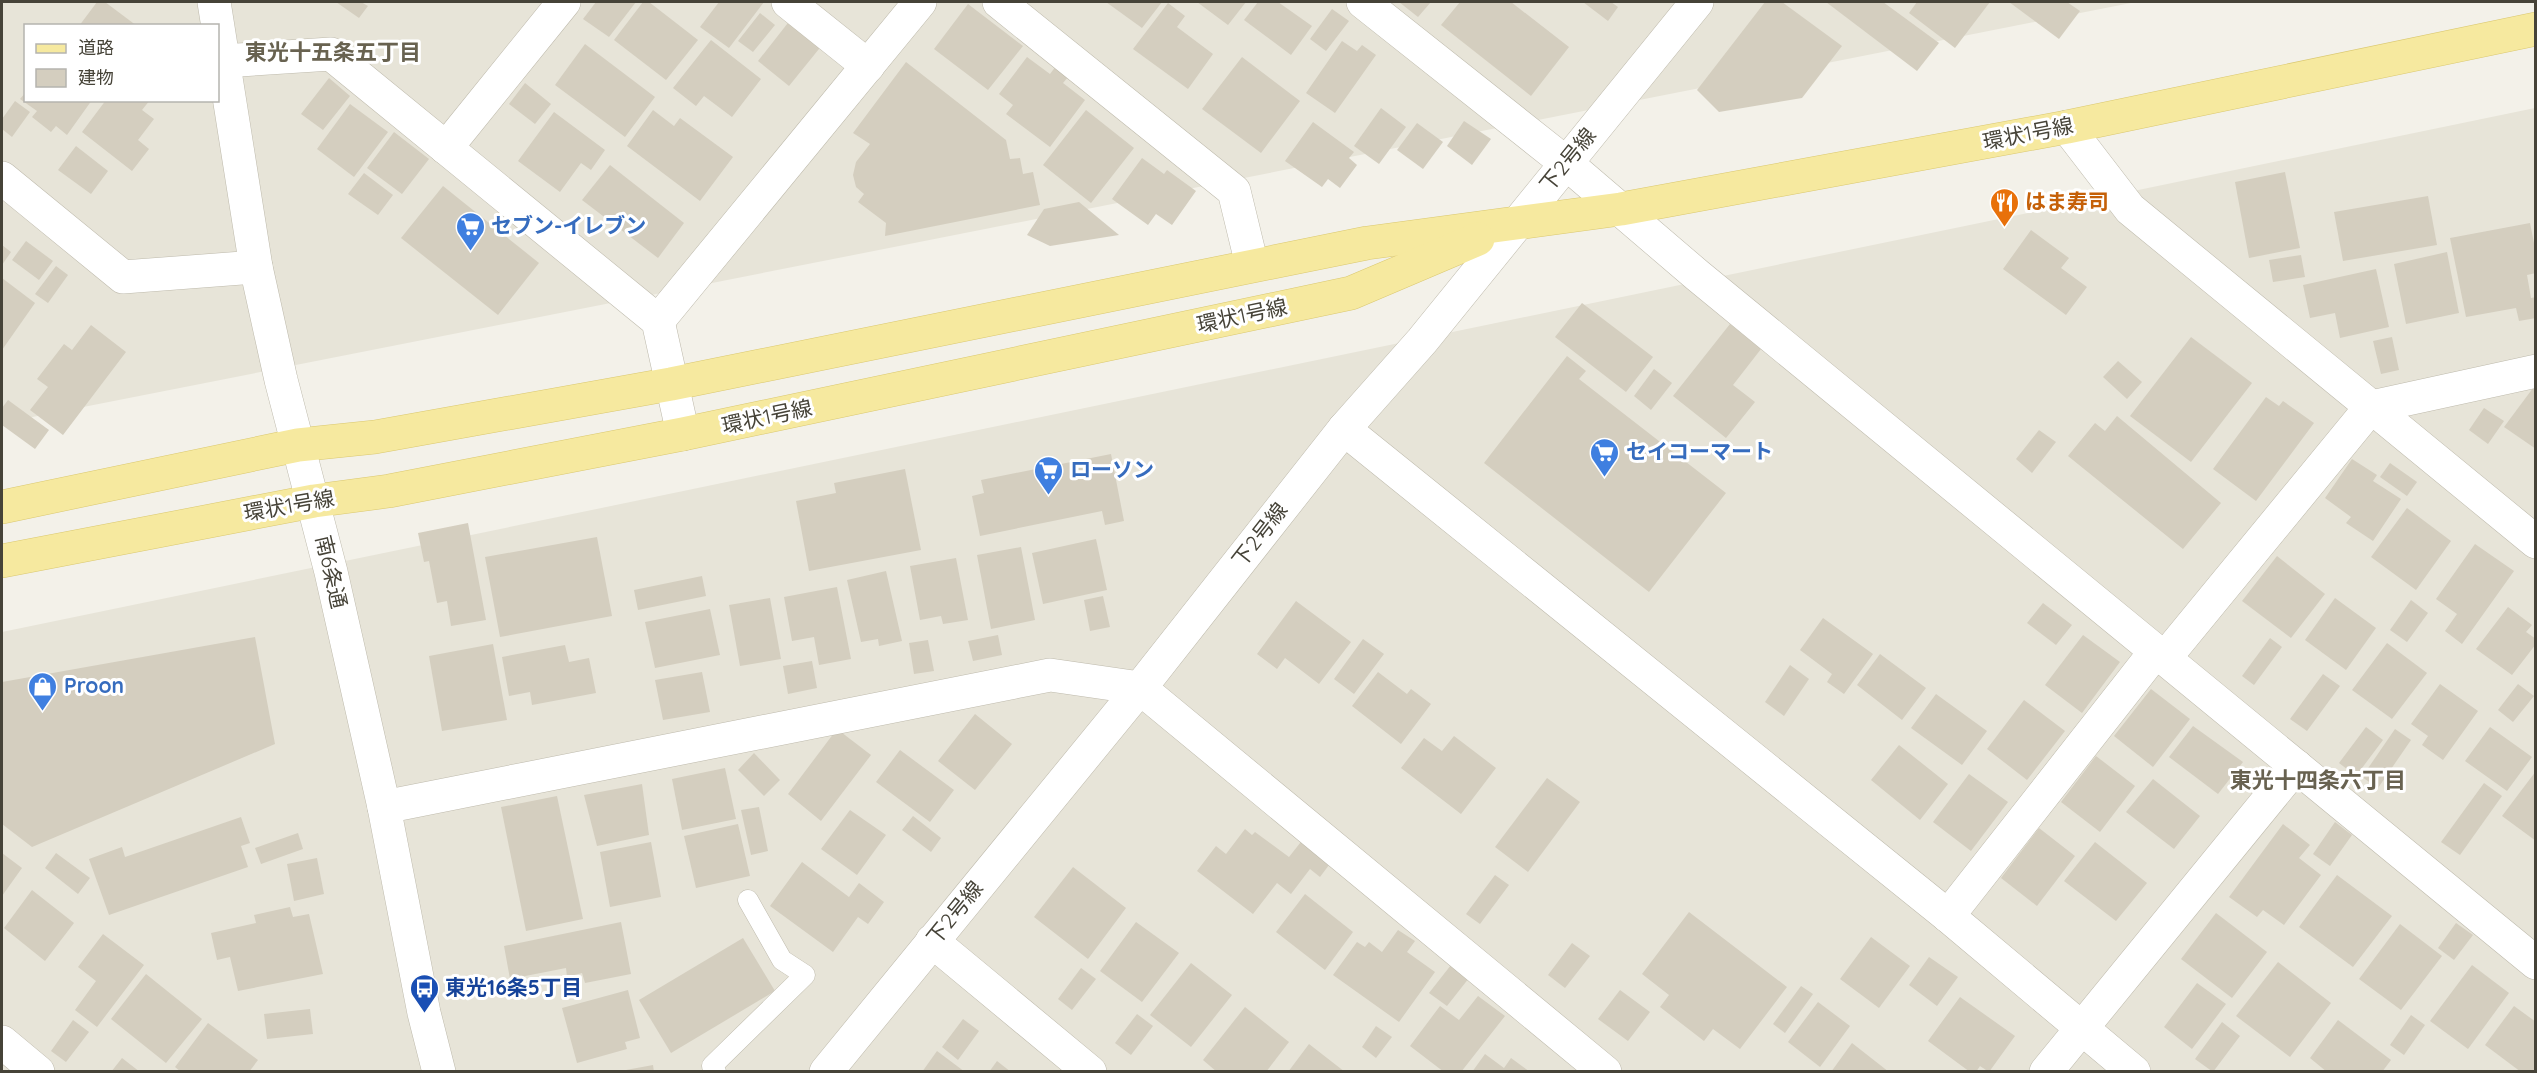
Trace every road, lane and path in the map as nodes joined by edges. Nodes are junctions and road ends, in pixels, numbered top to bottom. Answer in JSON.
{"nodes":[{"id":1,"x":214,"y":2,"type":"edge"},
{"id":2,"x":564,"y":2,"type":"edge"},
{"id":3,"x":788,"y":2,"type":"edge"},
{"id":4,"x":920,"y":2,"type":"edge"},
{"id":5,"x":999,"y":2,"type":"edge"},
{"id":6,"x":1363,"y":2,"type":"edge"},
{"id":7,"x":1697,"y":2,"type":"edge"},
{"id":8,"x":217,"y":24,"type":"edge"},
{"id":9,"x":2535,"y":29,"type":"edge"},
{"id":10,"x":219,"y":35,"type":"edge"},
{"id":11,"x":223,"y":61,"type":"junction"},
{"id":12,"x":868,"y":66,"type":"junction"},
{"id":13,"x":2067,"y":127,"type":"junction"},
{"id":14,"x":446,"y":148,"type":"junction"},
{"id":15,"x":1566,"y":163,"type":"junction"},
{"id":16,"x":2,"y":178,"type":"edge"},
{"id":17,"x":1621,"y":209,"type":"junction"},
{"id":18,"x":1518,"y":222,"type":"junction"},
{"id":19,"x":1252,"y":265,"type":"junction"},
{"id":20,"x":256,"y":267,"type":"junction"},
{"id":21,"x":658,"y":321,"type":"junction"},
{"id":22,"x":2535,"y":371,"type":"edge"},
{"id":23,"x":671,"y":384,"type":"junction"},
{"id":24,"x":2371,"y":407,"type":"junction"},
{"id":25,"x":1344,"y":429,"type":"junction"},
{"id":26,"x":683,"y":434,"type":"junction"},
{"id":27,"x":298,"y":445,"type":"junction"},
{"id":28,"x":314,"y":501,"type":"junction"},
{"id":29,"x":2,"y":507,"type":"edge"},
{"id":30,"x":2535,"y":542,"type":"edge"},
{"id":31,"x":2,"y":561,"type":"edge"},
{"id":32,"x":2160,"y":655,"type":"junction"},
{"id":33,"x":1140,"y":688,"type":"junction"},
{"id":34,"x":2296,"y":766,"type":"junction"},
{"id":35,"x":384,"y":807,"type":"junction"},
{"id":36,"x":748,"y":900,"type":"dead end"},
{"id":37,"x":1948,"y":916,"type":"junction"},
{"id":38,"x":932,"y":941,"type":"junction"},
{"id":39,"x":2535,"y":963,"type":"edge"},
{"id":40,"x":2082,"y":1029,"type":"junction"},
{"id":41,"x":2,"y":1042,"type":"edge"},
{"id":42,"x":38,"y":1071,"type":"edge"},
{"id":43,"x":439,"y":1071,"type":"edge"},
{"id":44,"x":716,"y":1071,"type":"edge"},
{"id":45,"x":826,"y":1071,"type":"edge"},
{"id":46,"x":1090,"y":1071,"type":"edge"},
{"id":47,"x":1605,"y":1071,"type":"edge"},
{"id":48,"x":2046,"y":1071,"type":"edge"},
{"id":49,"x":2134,"y":1071,"type":"edge"}],
"edges":[{"from":1,"to":8,"type":"street","name":"南6条通"},
{"from":2,"to":14,"type":"street"},
{"from":3,"to":12,"type":"street"},
{"from":4,"to":12,"type":"street"},
{"from":5,"to":19,"type":"street"},
{"from":6,"to":15,"type":"street"},
{"from":7,"to":15,"type":"street","name":"下2号線"},
{"from":9,"to":13,"type":"main road","name":"環状1号線"},
{"from":10,"to":11,"type":"street","name":"南6条通"},
{"from":11,"to":14,"type":"street"},
{"from":11,"to":20,"type":"street","name":"南6条通"},
{"from":12,"to":21,"type":"street"},
{"from":13,"to":17,"type":"main road","name":"環状1号線"},
{"from":13,"to":24,"type":"street"},
{"from":14,"to":21,"type":"street"},
{"from":15,"to":17,"type":"street"},
{"from":15,"to":18,"type":"street","name":"下2号線"},
{"from":16,"to":20,"type":"street"},
{"from":17,"to":18,"type":"main road","name":"環状1号線"},
{"from":17,"to":32,"type":"street"},
{"from":18,"to":19,"type":"main road","name":"環状1号線"},
{"from":18,"to":25,"type":"street","name":"下2号線"},
{"from":18,"to":26,"type":"main road","name":"環状1号線"},
{"from":19,"to":23,"type":"main road","name":"環状1号線"},
{"from":20,"to":27,"type":"street","name":"南6条通"},
{"from":21,"to":23,"type":"street"},
{"from":22,"to":24,"type":"street"},
{"from":23,"to":26,"type":"street"},
{"from":23,"to":27,"type":"main road","name":"環状1号線"},
{"from":24,"to":30,"type":"street"},
{"from":24,"to":32,"type":"street"},
{"from":25,"to":33,"type":"street","name":"下2号線"},
{"from":25,"to":37,"type":"street"},
{"from":26,"to":28,"type":"main road","name":"環状1号線"},
{"from":27,"to":28,"type":"street","name":"南6条通"},
{"from":27,"to":29,"type":"main road","name":"環状1号線"},
{"from":28,"to":31,"type":"main road","name":"環状1号線"},
{"from":28,"to":35,"type":"street","name":"南6条通"},
{"from":32,"to":34,"type":"street"},
{"from":32,"to":37,"type":"street"},
{"from":33,"to":35,"type":"street"},
{"from":33,"to":38,"type":"street","name":"下2号線"},
{"from":33,"to":47,"type":"street"},
{"from":34,"to":39,"type":"street"},
{"from":34,"to":40,"type":"street"},
{"from":35,"to":43,"type":"street","name":"南6条通"},
{"from":36,"to":44,"type":"lane"},
{"from":37,"to":40,"type":"street"},
{"from":38,"to":45,"type":"street","name":"下2号線"},
{"from":38,"to":46,"type":"street"},
{"from":40,"to":48,"type":"street"},
{"from":40,"to":49,"type":"street"},
{"from":41,"to":42,"type":"street"}]}
